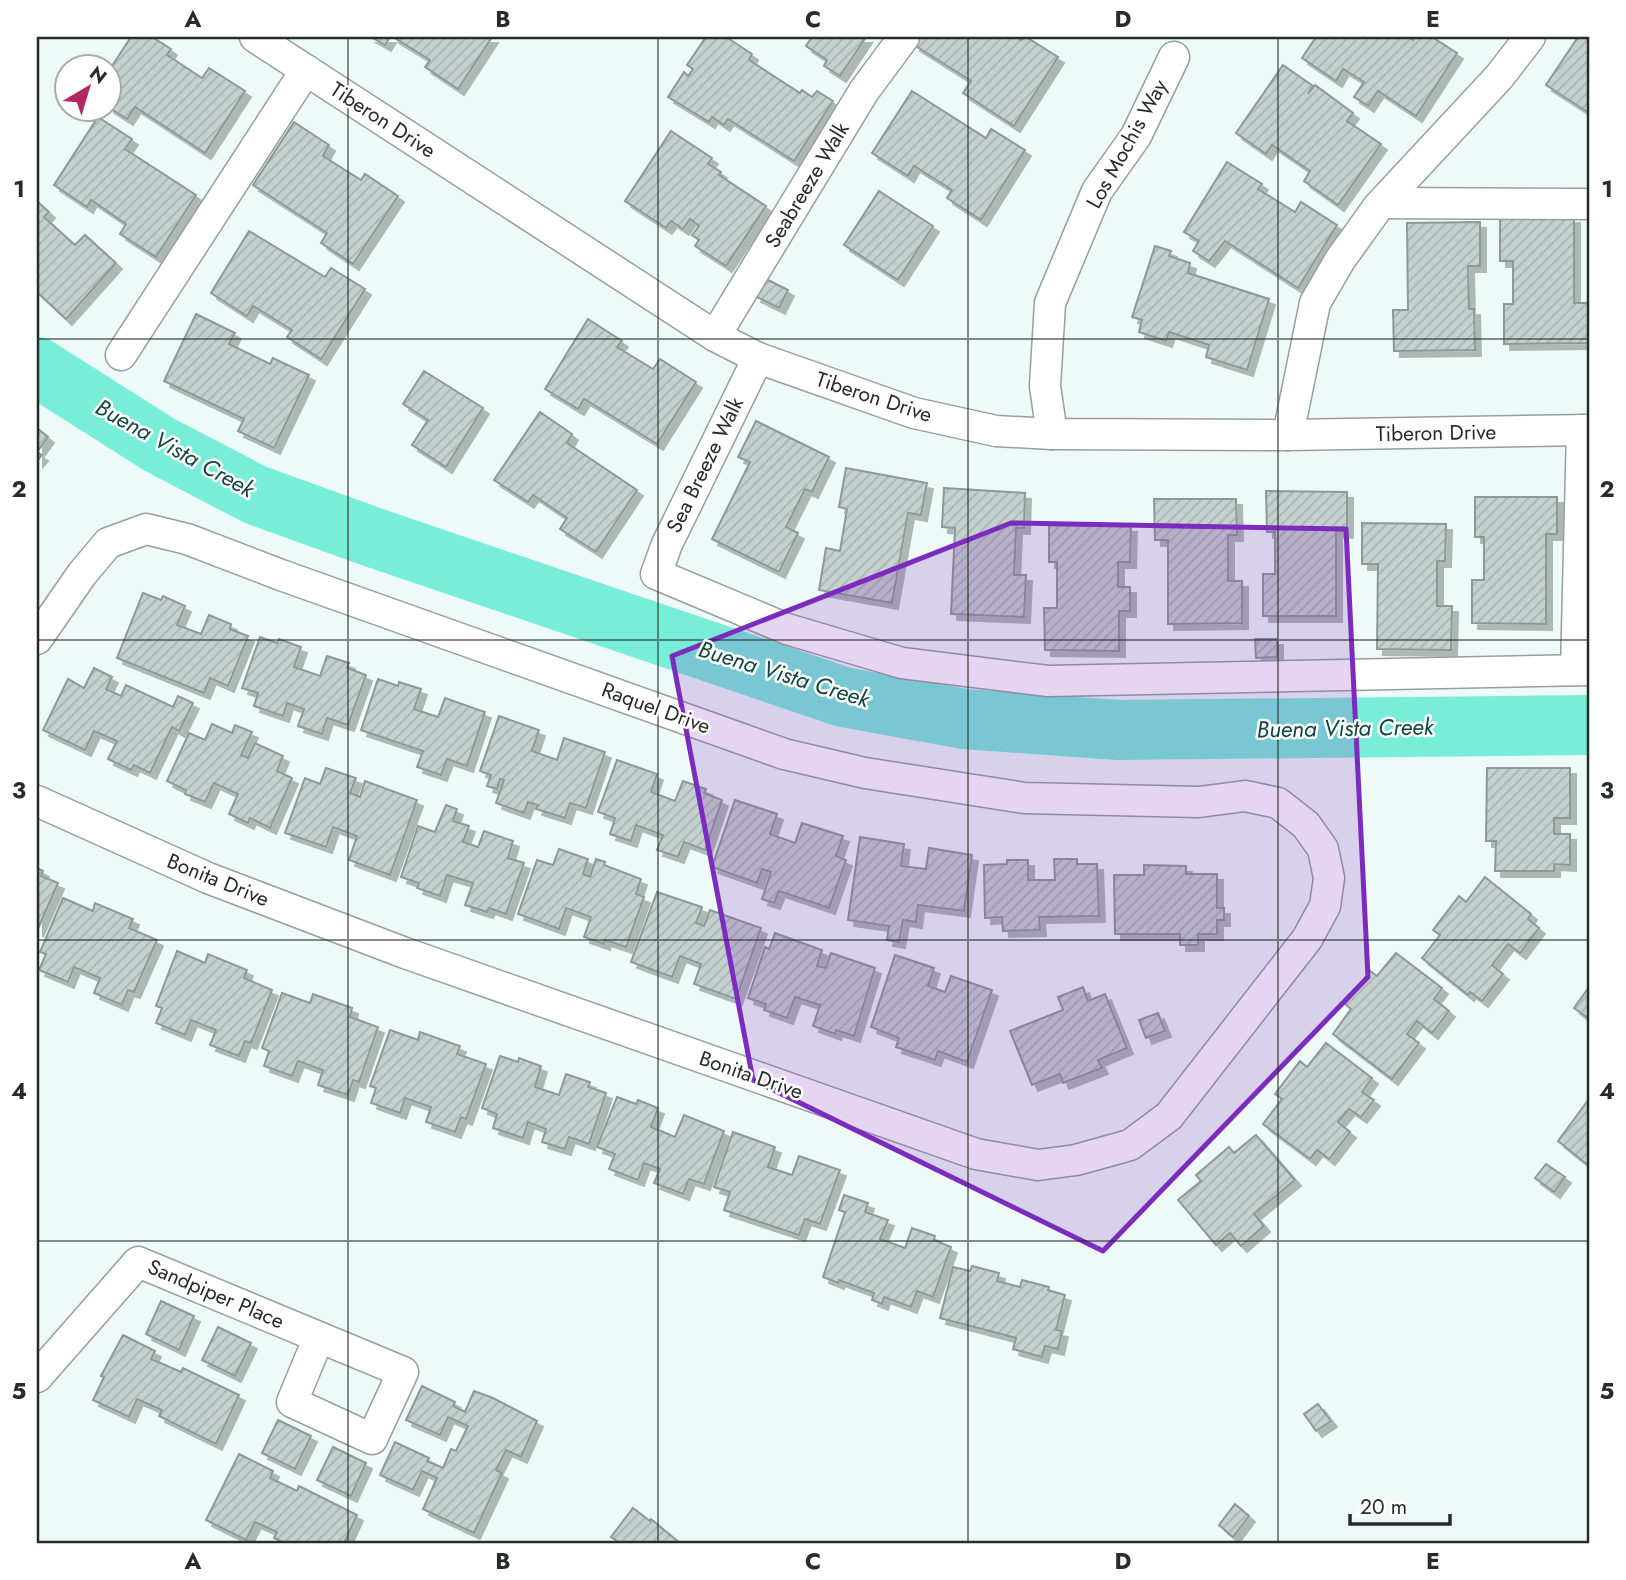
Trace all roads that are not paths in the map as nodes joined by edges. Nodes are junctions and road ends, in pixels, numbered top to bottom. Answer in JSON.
{"nodes":[{"id":1,"x":255,"y":37,"type":"edge"},
{"id":2,"x":904,"y":37,"type":"edge"},
{"id":3,"x":1530,"y":37,"type":"edge"},
{"id":4,"x":295,"y":54,"type":"edge"},
{"id":5,"x":1174,"y":57,"type":"dead end"},
{"id":6,"x":1383,"y":203,"type":"junction"},
{"id":7,"x":1589,"y":204,"type":"edge"},
{"id":8,"x":715,"y":337,"type":"junction"},
{"id":9,"x":121,"y":355,"type":"dead end"},
{"id":10,"x":758,"y":358,"type":"junction"},
{"id":11,"x":1586,"y":430,"type":"edge"},
{"id":12,"x":1052,"y":435,"type":"junction"},
{"id":13,"x":1288,"y":435,"type":"junction"},
{"id":14,"x":37,"y":639,"type":"edge"},
{"id":15,"x":1583,"y":670,"type":"edge"},
{"id":16,"x":37,"y":801,"type":"edge"},
{"id":17,"x":1323,"y":849,"type":"joint"},
{"id":18,"x":319,"y":1337,"type":"dead end"},
{"id":19,"x":37,"y":1377,"type":"edge"}],
"edges":[{"from":1,"to":4,"type":"street","name":"Tiberon Drive"},
{"from":2,"to":8,"type":"street","name":"Seabreeze Walk"},
{"from":3,"to":6,"type":"street"},
{"from":4,"to":8,"type":"street","name":"Tiberon Drive"},
{"from":4,"to":9,"type":"street"},
{"from":5,"to":12,"type":"street","name":"Los Mochis Way"},
{"from":6,"to":7,"type":"street"},
{"from":6,"to":13,"type":"street"},
{"from":8,"to":10,"type":"street","name":"Tiberon Drive"},
{"from":10,"to":12,"type":"street","name":"Tiberon Drive"},
{"from":10,"to":15,"type":"street","name":"Sea Breeze Walk"},
{"from":11,"to":13,"type":"street","name":"Tiberon Drive"},
{"from":11,"to":15,"type":"street"},
{"from":12,"to":13,"type":"street","name":"Tiberon Drive"},
{"from":14,"to":17,"type":"street","name":"Raquel Drive"},
{"from":16,"to":17,"type":"street","name":"Bonita Drive"},
{"from":18,"to":19,"type":"street","name":"Sandpiper Place"}]}
